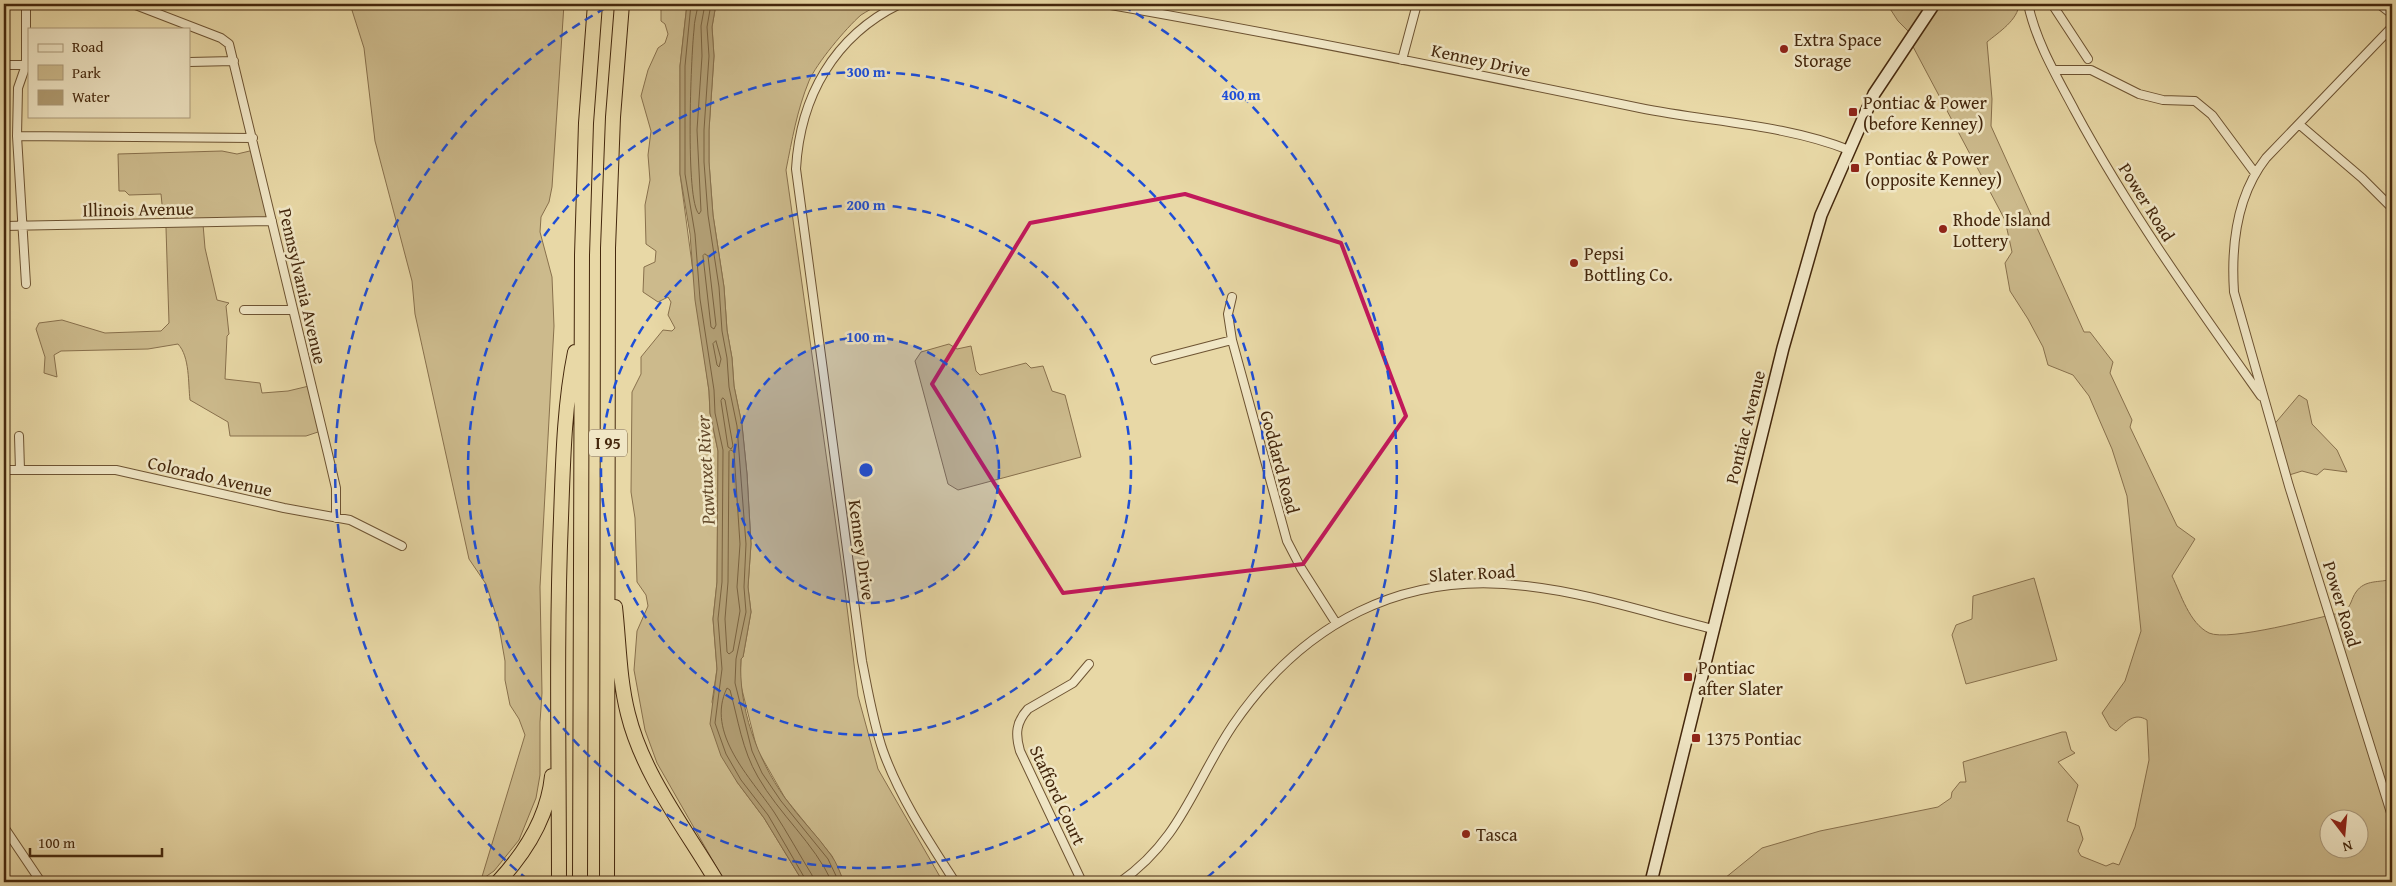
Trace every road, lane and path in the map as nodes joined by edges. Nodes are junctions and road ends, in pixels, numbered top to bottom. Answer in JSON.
{"nodes":[{"id":1,"x":26,"y":4,"type":"edge"},
{"id":2,"x":133,"y":4,"type":"edge"},
{"id":3,"x":595,"y":4,"type":"edge"},
{"id":4,"x":622,"y":4,"type":"edge"},
{"id":5,"x":900,"y":4,"type":"edge"},
{"id":6,"x":1105,"y":4,"type":"edge"},
{"id":7,"x":1417,"y":4,"type":"edge"},
{"id":8,"x":2028,"y":4,"type":"edge"},
{"id":9,"x":2052,"y":4,"type":"edge"},
{"id":10,"x":2380,"y":4,"type":"edge"},
{"id":11,"x":1932,"y":7,"type":"edge"},
{"id":12,"x":2392,"y":14,"type":"edge"},
{"id":13,"x":2392,"y":27,"type":"edge"},
{"id":14,"x":2088,"y":58,"type":"dead end"},
{"id":15,"x":1402,"y":60,"type":"junction"},
{"id":16,"x":234,"y":61,"type":"junction"},
{"id":17,"x":190,"y":62,"type":"edge"},
{"id":18,"x":4,"y":65,"type":"edge"},
{"id":19,"x":27,"y":65,"type":"edge"},
{"id":20,"x":2054,"y":70,"type":"junction"},
{"id":21,"x":2300,"y":125,"type":"junction"},
{"id":22,"x":17,"y":136,"type":"junction"},
{"id":23,"x":253,"y":138,"type":"junction"},
{"id":24,"x":1849,"y":150,"type":"junction"},
{"id":25,"x":2255,"y":173,"type":"junction"},
{"id":26,"x":2392,"y":208,"type":"edge"},
{"id":27,"x":272,"y":221,"type":"junction"},
{"id":28,"x":4,"y":226,"type":"edge"},
{"id":29,"x":22,"y":226,"type":"junction"},
{"id":30,"x":26,"y":284,"type":"dead end"},
{"id":31,"x":1232,"y":297,"type":"dead end"},
{"id":32,"x":244,"y":310,"type":"dead end"},
{"id":33,"x":293,"y":310,"type":"junction"},
{"id":34,"x":582,"y":319,"type":"junction"},
{"id":35,"x":1232,"y":340,"type":"junction"},
{"id":36,"x":1155,"y":360,"type":"dead end"},
{"id":37,"x":2265,"y":402,"type":"junction"},
{"id":38,"x":19,"y":436,"type":"dead end"},
{"id":39,"x":4,"y":470,"type":"edge"},
{"id":40,"x":20,"y":470,"type":"junction"},
{"id":41,"x":336,"y":518,"type":"junction"},
{"id":42,"x":608,"y":521,"type":"junction"},
{"id":43,"x":402,"y":546,"type":"dead end"},
{"id":44,"x":1336,"y":623,"type":"junction"},
{"id":45,"x":1713,"y":629,"type":"junction"},
{"id":46,"x":1089,"y":664,"type":"dead end"},
{"id":47,"x":556,"y":715,"type":"junction"},
{"id":48,"x":668,"y":802,"type":"junction"},
{"id":49,"x":2392,"y":816,"type":"edge"},
{"id":50,"x":4,"y":827,"type":"edge"},
{"id":51,"x":41,"y":882,"type":"edge"},
{"id":52,"x":498,"y":882,"type":"edge"},
{"id":53,"x":559,"y":882,"type":"edge"},
{"id":54,"x":580,"y":882,"type":"edge"},
{"id":55,"x":607,"y":882,"type":"edge"},
{"id":56,"x":706,"y":882,"type":"edge"},
{"id":57,"x":717,"y":882,"type":"edge"},
{"id":58,"x":955,"y":882,"type":"edge"},
{"id":59,"x":1082,"y":882,"type":"edge"},
{"id":60,"x":1120,"y":882,"type":"edge"},
{"id":61,"x":1650,"y":882,"type":"edge"}],
"edges":[{"from":1,"to":19,"type":"street"},
{"from":2,"to":16,"type":"street","name":"Pennsylvania Avenue"},
{"from":3,"to":34,"type":"highway","number":"I 95"},
{"from":4,"to":42,"type":"highway","number":"I 95"},
{"from":5,"to":58,"type":"street","name":"Kenney Drive"},
{"from":6,"to":15,"type":"street","name":"Kenney Drive"},
{"from":7,"to":15,"type":"street"},
{"from":8,"to":20,"type":"street","name":"Power Road"},
{"from":9,"to":14,"type":"street"},
{"from":10,"to":12,"type":"street"},
{"from":11,"to":24,"type":"main road","name":"Pontiac Avenue"},
{"from":13,"to":21,"type":"street","name":"Power Road"},
{"from":15,"to":24,"type":"street","name":"Kenney Drive"},
{"from":16,"to":17,"type":"street"},
{"from":16,"to":23,"type":"street","name":"Pennsylvania Avenue"},
{"from":18,"to":19,"type":"street"},
{"from":19,"to":22,"type":"street"},
{"from":20,"to":25,"type":"street"},
{"from":20,"to":37,"type":"street","name":"Power Road"},
{"from":21,"to":25,"type":"street","name":"Power Road"},
{"from":21,"to":26,"type":"street"},
{"from":22,"to":23,"type":"street"},
{"from":22,"to":29,"type":"street"},
{"from":23,"to":27,"type":"street","name":"Pennsylvania Avenue"},
{"from":24,"to":45,"type":"main road","name":"Pontiac Avenue"},
{"from":25,"to":37,"type":"street","name":"Power Road"},
{"from":27,"to":29,"type":"street","name":"Illinois Avenue"},
{"from":27,"to":33,"type":"street","name":"Pennsylvania Avenue"},
{"from":28,"to":29,"type":"street","name":"Illinois Avenue"},
{"from":29,"to":30,"type":"street"},
{"from":31,"to":35,"type":"street","name":"Goddard Road"},
{"from":32,"to":33,"type":"street"},
{"from":33,"to":41,"type":"street","name":"Pennsylvania Avenue"},
{"from":34,"to":47,"type":"highway"},
{"from":34,"to":54,"type":"highway","number":"I 95"},
{"from":35,"to":36,"type":"street"},
{"from":35,"to":44,"type":"street","name":"Goddard Road"},
{"from":37,"to":49,"type":"street","name":"Power Road"},
{"from":38,"to":40,"type":"street"},
{"from":39,"to":40,"type":"street","name":"Colorado Avenue"},
{"from":40,"to":41,"type":"street","name":"Colorado Avenue"},
{"from":41,"to":43,"type":"street","name":"Colorado Avenue"},
{"from":42,"to":48,"type":"highway"},
{"from":42,"to":55,"type":"highway","number":"I 95"},
{"from":44,"to":45,"type":"street","name":"Slater Road"},
{"from":44,"to":60,"type":"street","name":"Slater Road"},
{"from":45,"to":61,"type":"main road","name":"Pontiac Avenue"},
{"from":46,"to":59,"type":"street","name":"Stafford Court"},
{"from":47,"to":52,"type":"highway"},
{"from":47,"to":53,"type":"highway"},
{"from":48,"to":56,"type":"highway"},
{"from":48,"to":57,"type":"highway"},
{"from":50,"to":51,"type":"street"}]}
